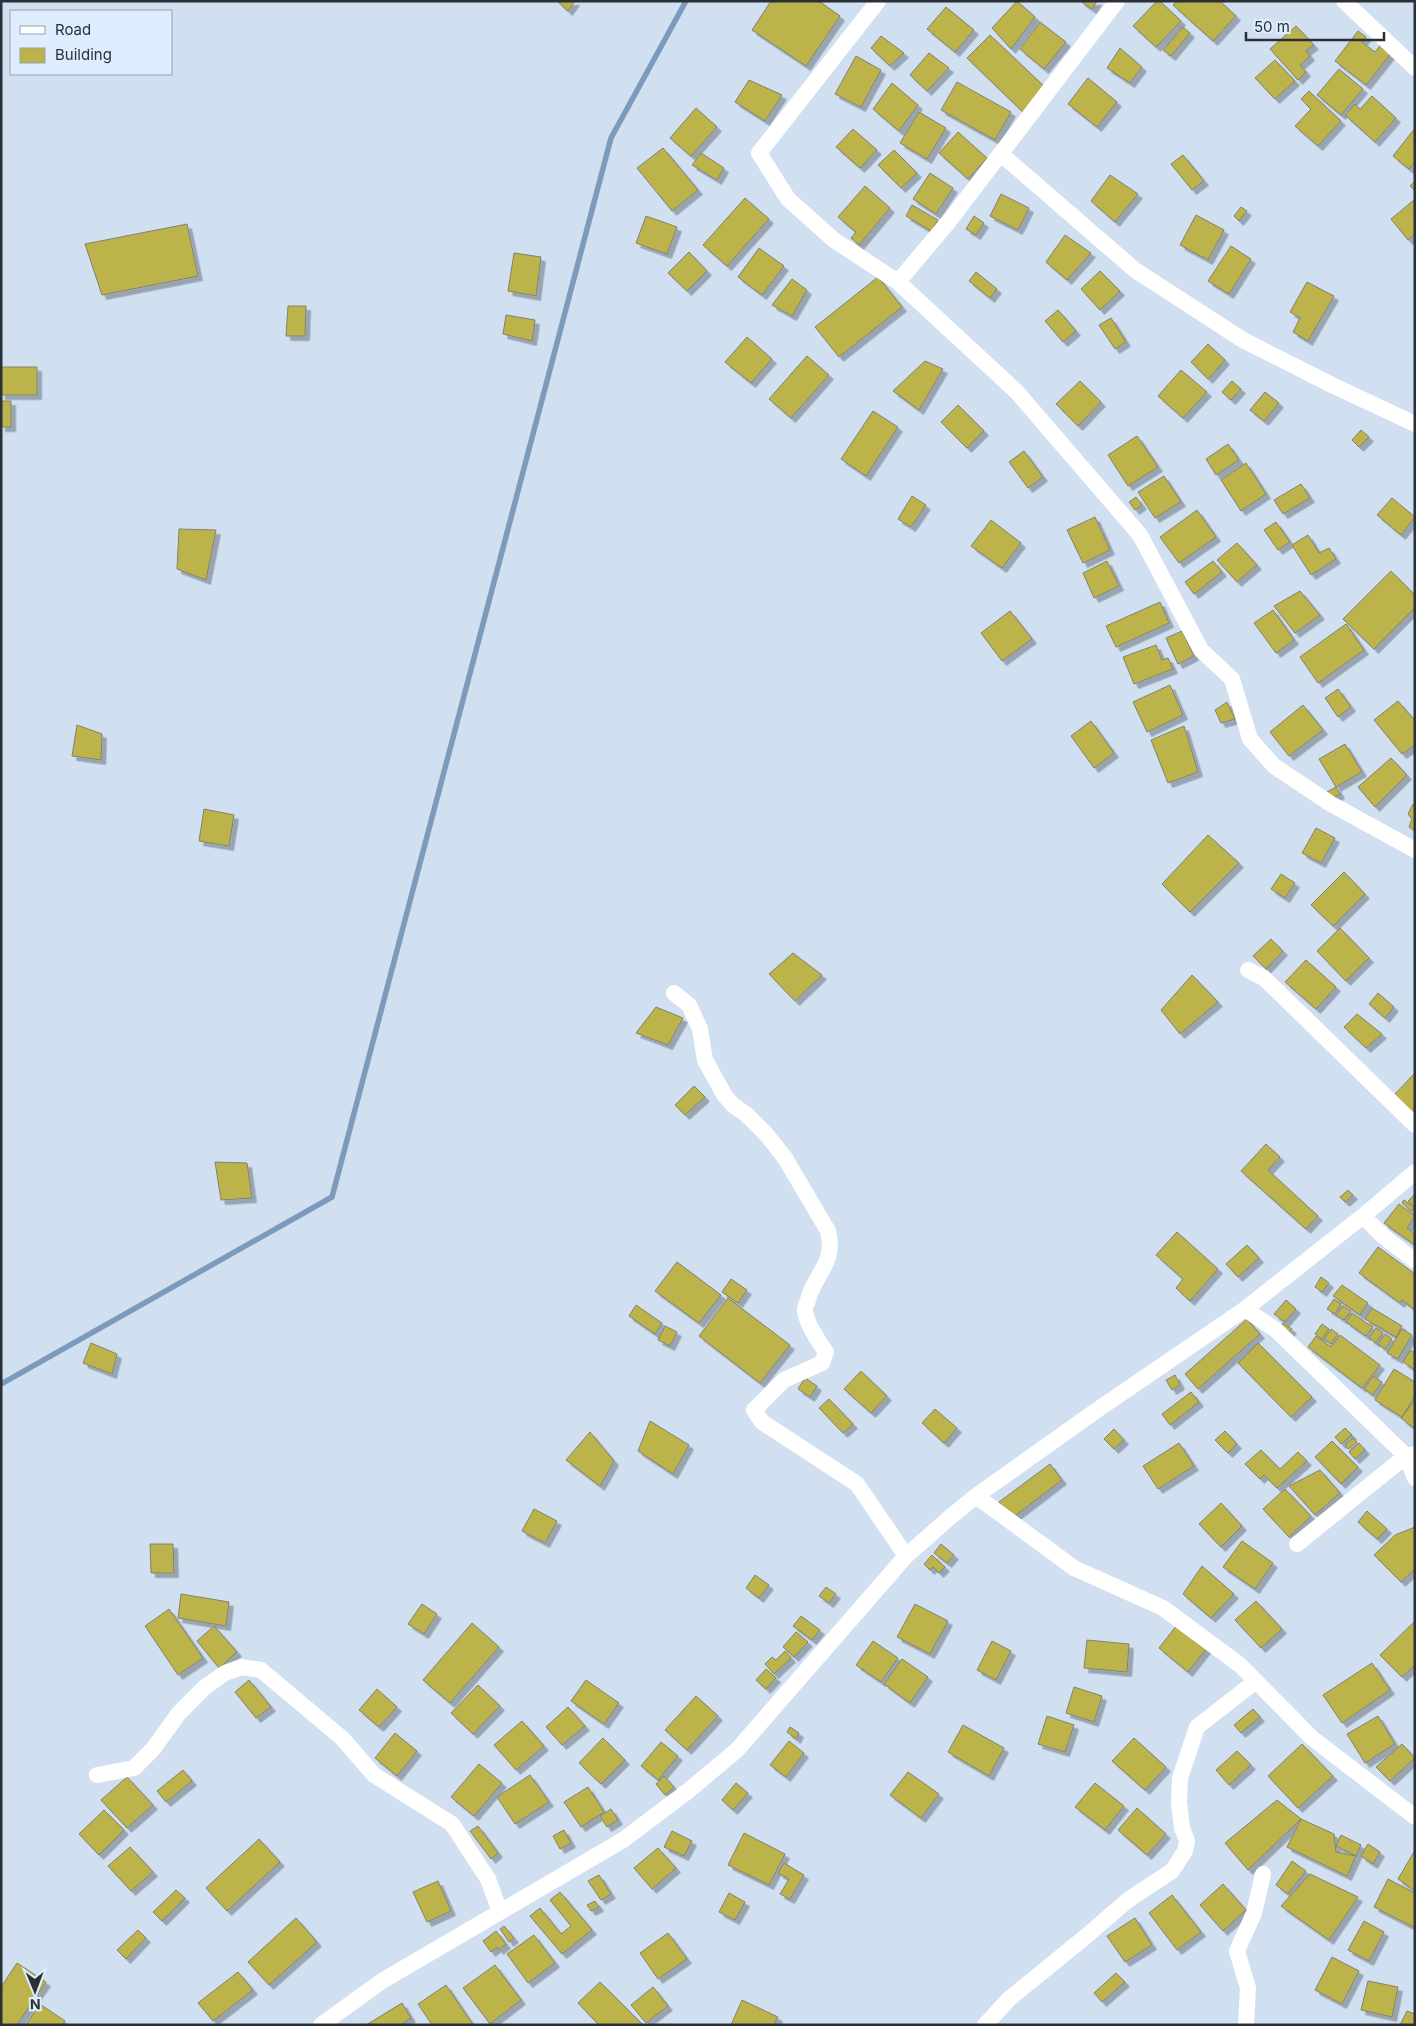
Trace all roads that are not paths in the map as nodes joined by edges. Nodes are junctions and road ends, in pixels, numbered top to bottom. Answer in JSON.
{"nodes":[{"id":1,"x":878,"y":1,"type":"edge"},
{"id":2,"x":1117,"y":1,"type":"edge"},
{"id":3,"x":1344,"y":1,"type":"edge"},
{"id":4,"x":1415,"y":68,"type":"edge"},
{"id":5,"x":1001,"y":154,"type":"junction"},
{"id":6,"x":898,"y":282,"type":"junction"},
{"id":7,"x":1415,"y":424,"type":"edge"},
{"id":8,"x":1415,"y":850,"type":"edge"},
{"id":9,"x":1248,"y":970,"type":"dead end"},
{"id":10,"x":674,"y":993,"type":"dead end"},
{"id":11,"x":1415,"y":1124,"type":"edge"},
{"id":12,"x":1415,"y":1172,"type":"edge"},
{"id":13,"x":1363,"y":1216,"type":"junction"},
{"id":14,"x":1415,"y":1261,"type":"edge"},
{"id":15,"x":1245,"y":1309,"type":"junction"},
{"id":16,"x":1410,"y":1455,"type":"edge"},
{"id":17,"x":1415,"y":1478,"type":"edge"},
{"id":18,"x":976,"y":1496,"type":"junction"},
{"id":19,"x":1297,"y":1544,"type":"dead end"},
{"id":20,"x":906,"y":1556,"type":"junction"},
{"id":21,"x":1256,"y":1681,"type":"junction"},
{"id":22,"x":96,"y":1775,"type":"dead end"},
{"id":23,"x":1415,"y":1817,"type":"edge"},
{"id":24,"x":1263,"y":1874,"type":"dead end"},
{"id":25,"x":500,"y":1912,"type":"junction"},
{"id":26,"x":321,"y":2025,"type":"edge"},
{"id":27,"x":985,"y":2025,"type":"edge"},
{"id":28,"x":1246,"y":2025,"type":"edge"}],
"edges":[{"from":1,"to":6,"type":"street"},
{"from":2,"to":5,"type":"street"},
{"from":3,"to":4,"type":"street"},
{"from":5,"to":6,"type":"street"},
{"from":5,"to":7,"type":"street"},
{"from":6,"to":8,"type":"street"},
{"from":9,"to":11,"type":"street"},
{"from":10,"to":20,"type":"street"},
{"from":12,"to":13,"type":"street"},
{"from":13,"to":14,"type":"street"},
{"from":13,"to":15,"type":"street"},
{"from":15,"to":16,"type":"street"},
{"from":15,"to":18,"type":"street"},
{"from":16,"to":17,"type":"street"},
{"from":16,"to":19,"type":"street"},
{"from":18,"to":20,"type":"street"},
{"from":18,"to":21,"type":"street"},
{"from":20,"to":25,"type":"street"},
{"from":21,"to":23,"type":"street"},
{"from":21,"to":27,"type":"street"},
{"from":22,"to":25,"type":"street"},
{"from":24,"to":28,"type":"street"},
{"from":25,"to":26,"type":"street"}]}
